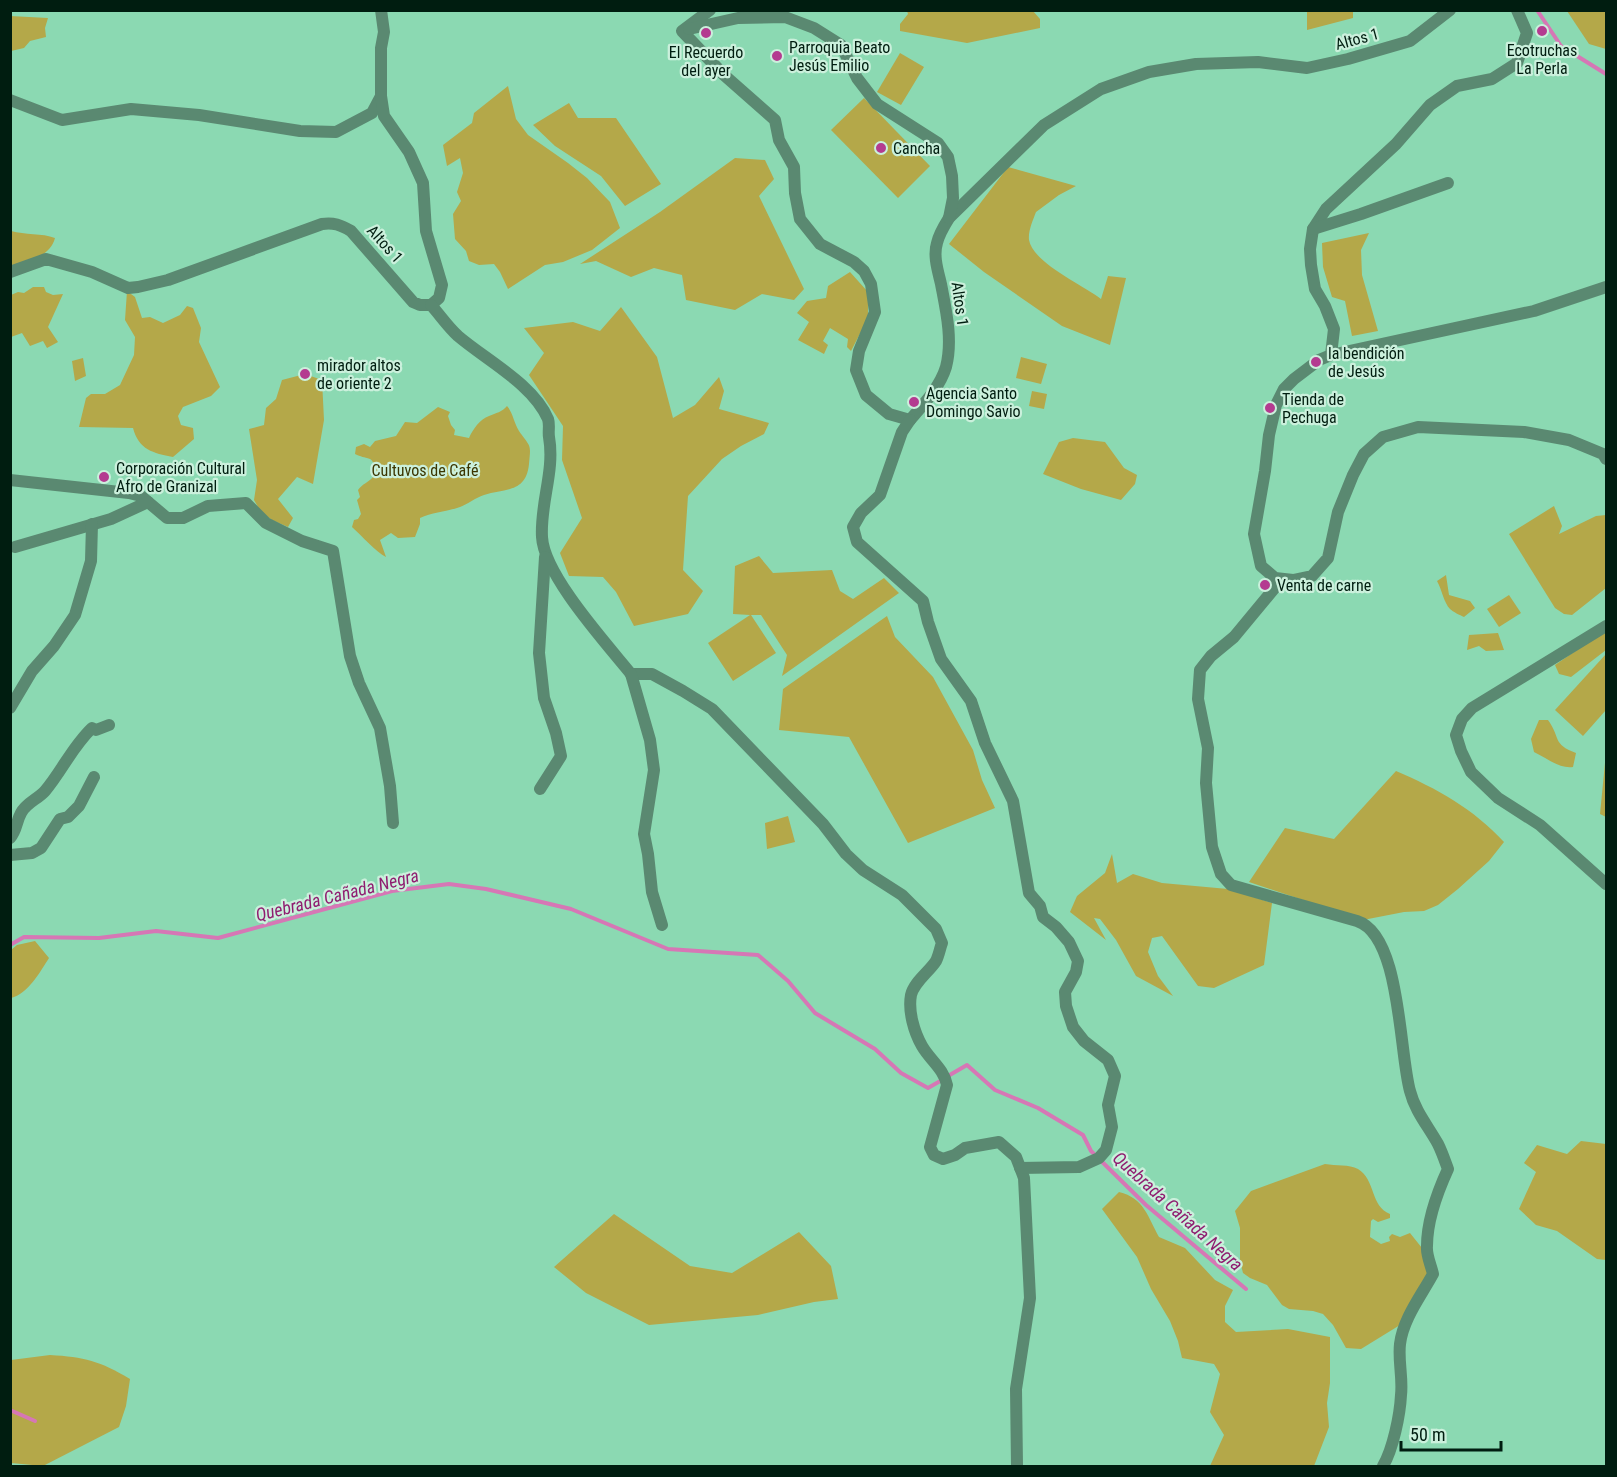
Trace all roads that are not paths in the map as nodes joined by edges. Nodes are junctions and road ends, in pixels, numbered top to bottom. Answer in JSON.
{"nodes":[{"id":1,"x":381,"y":10,"type":"edge"},
{"id":2,"x":710,"y":10,"type":"edge"},
{"id":3,"x":1450,"y":10,"type":"edge"},
{"id":4,"x":1517,"y":10,"type":"edge"},
{"id":5,"x":682,"y":30,"type":"junction"},
{"id":6,"x":381,"y":96,"type":"junction"},
{"id":7,"x":10,"y":100,"type":"edge"},
{"id":8,"x":1448,"y":183,"type":"dead end"},
{"id":9,"x":949,"y":218,"type":"junction"},
{"id":10,"x":1313,"y":229,"type":"junction"},
{"id":11,"x":10,"y":272,"type":"edge"},
{"id":12,"x":1606,"y":287,"type":"edge"},
{"id":13,"x":431,"y":305,"type":"junction"},
{"id":14,"x":1331,"y":356,"type":"junction"},
{"id":15,"x":910,"y":420,"type":"junction"},
{"id":16,"x":1606,"y":459,"type":"edge"},
{"id":17,"x":10,"y":480,"type":"edge"},
{"id":18,"x":148,"y":502,"type":"junction"},
{"id":19,"x":92,"y":524,"type":"junction"},
{"id":20,"x":15,"y":546,"type":"dead end"},
{"id":21,"x":545,"y":552,"type":"junction"},
{"id":22,"x":1282,"y":579,"type":"junction"},
{"id":23,"x":1606,"y":626,"type":"edge"},
{"id":24,"x":631,"y":674,"type":"junction"},
{"id":25,"x":10,"y":708,"type":"edge"},
{"id":26,"x":109,"y":725,"type":"dead end"},
{"id":27,"x":94,"y":777,"type":"dead end"},
{"id":28,"x":540,"y":789,"type":"dead end"},
{"id":29,"x":393,"y":823,"type":"dead end"},
{"id":30,"x":10,"y":838,"type":"edge"},
{"id":31,"x":10,"y":855,"type":"edge"},
{"id":32,"x":1606,"y":884,"type":"edge"},
{"id":33,"x":662,"y":925,"type":"dead end"},
{"id":34,"x":1020,"y":1168,"type":"junction"},
{"id":35,"x":1017,"y":1467,"type":"edge"},
{"id":36,"x":1383,"y":1467,"type":"edge"}],
"edges":[{"from":1,"to":6,"type":"street"},
{"from":2,"to":5,"type":"street"},
{"from":3,"to":9,"type":"street","name":"Altos 1"},
{"from":4,"to":10,"type":"street"},
{"from":5,"to":9,"type":"street"},
{"from":5,"to":15,"type":"street"},
{"from":6,"to":7,"type":"street"},
{"from":6,"to":13,"type":"street"},
{"from":8,"to":10,"type":"street"},
{"from":9,"to":15,"type":"street","name":"Altos 1"},
{"from":10,"to":14,"type":"street"},
{"from":11,"to":13,"type":"street","name":"Altos 1"},
{"from":12,"to":14,"type":"street"},
{"from":13,"to":21,"type":"street"},
{"from":14,"to":22,"type":"street"},
{"from":15,"to":34,"type":"street","name":"Altos 1"},
{"from":16,"to":22,"type":"street"},
{"from":17,"to":18,"type":"street"},
{"from":18,"to":19,"type":"street"},
{"from":18,"to":29,"type":"street"},
{"from":19,"to":20,"type":"street"},
{"from":19,"to":25,"type":"street"},
{"from":21,"to":24,"type":"street"},
{"from":21,"to":28,"type":"street"},
{"from":22,"to":36,"type":"street"},
{"from":23,"to":32,"type":"street"},
{"from":24,"to":33,"type":"street"},
{"from":24,"to":34,"type":"street"},
{"from":26,"to":30,"type":"street"},
{"from":27,"to":31,"type":"street"},
{"from":34,"to":35,"type":"street"}]}
